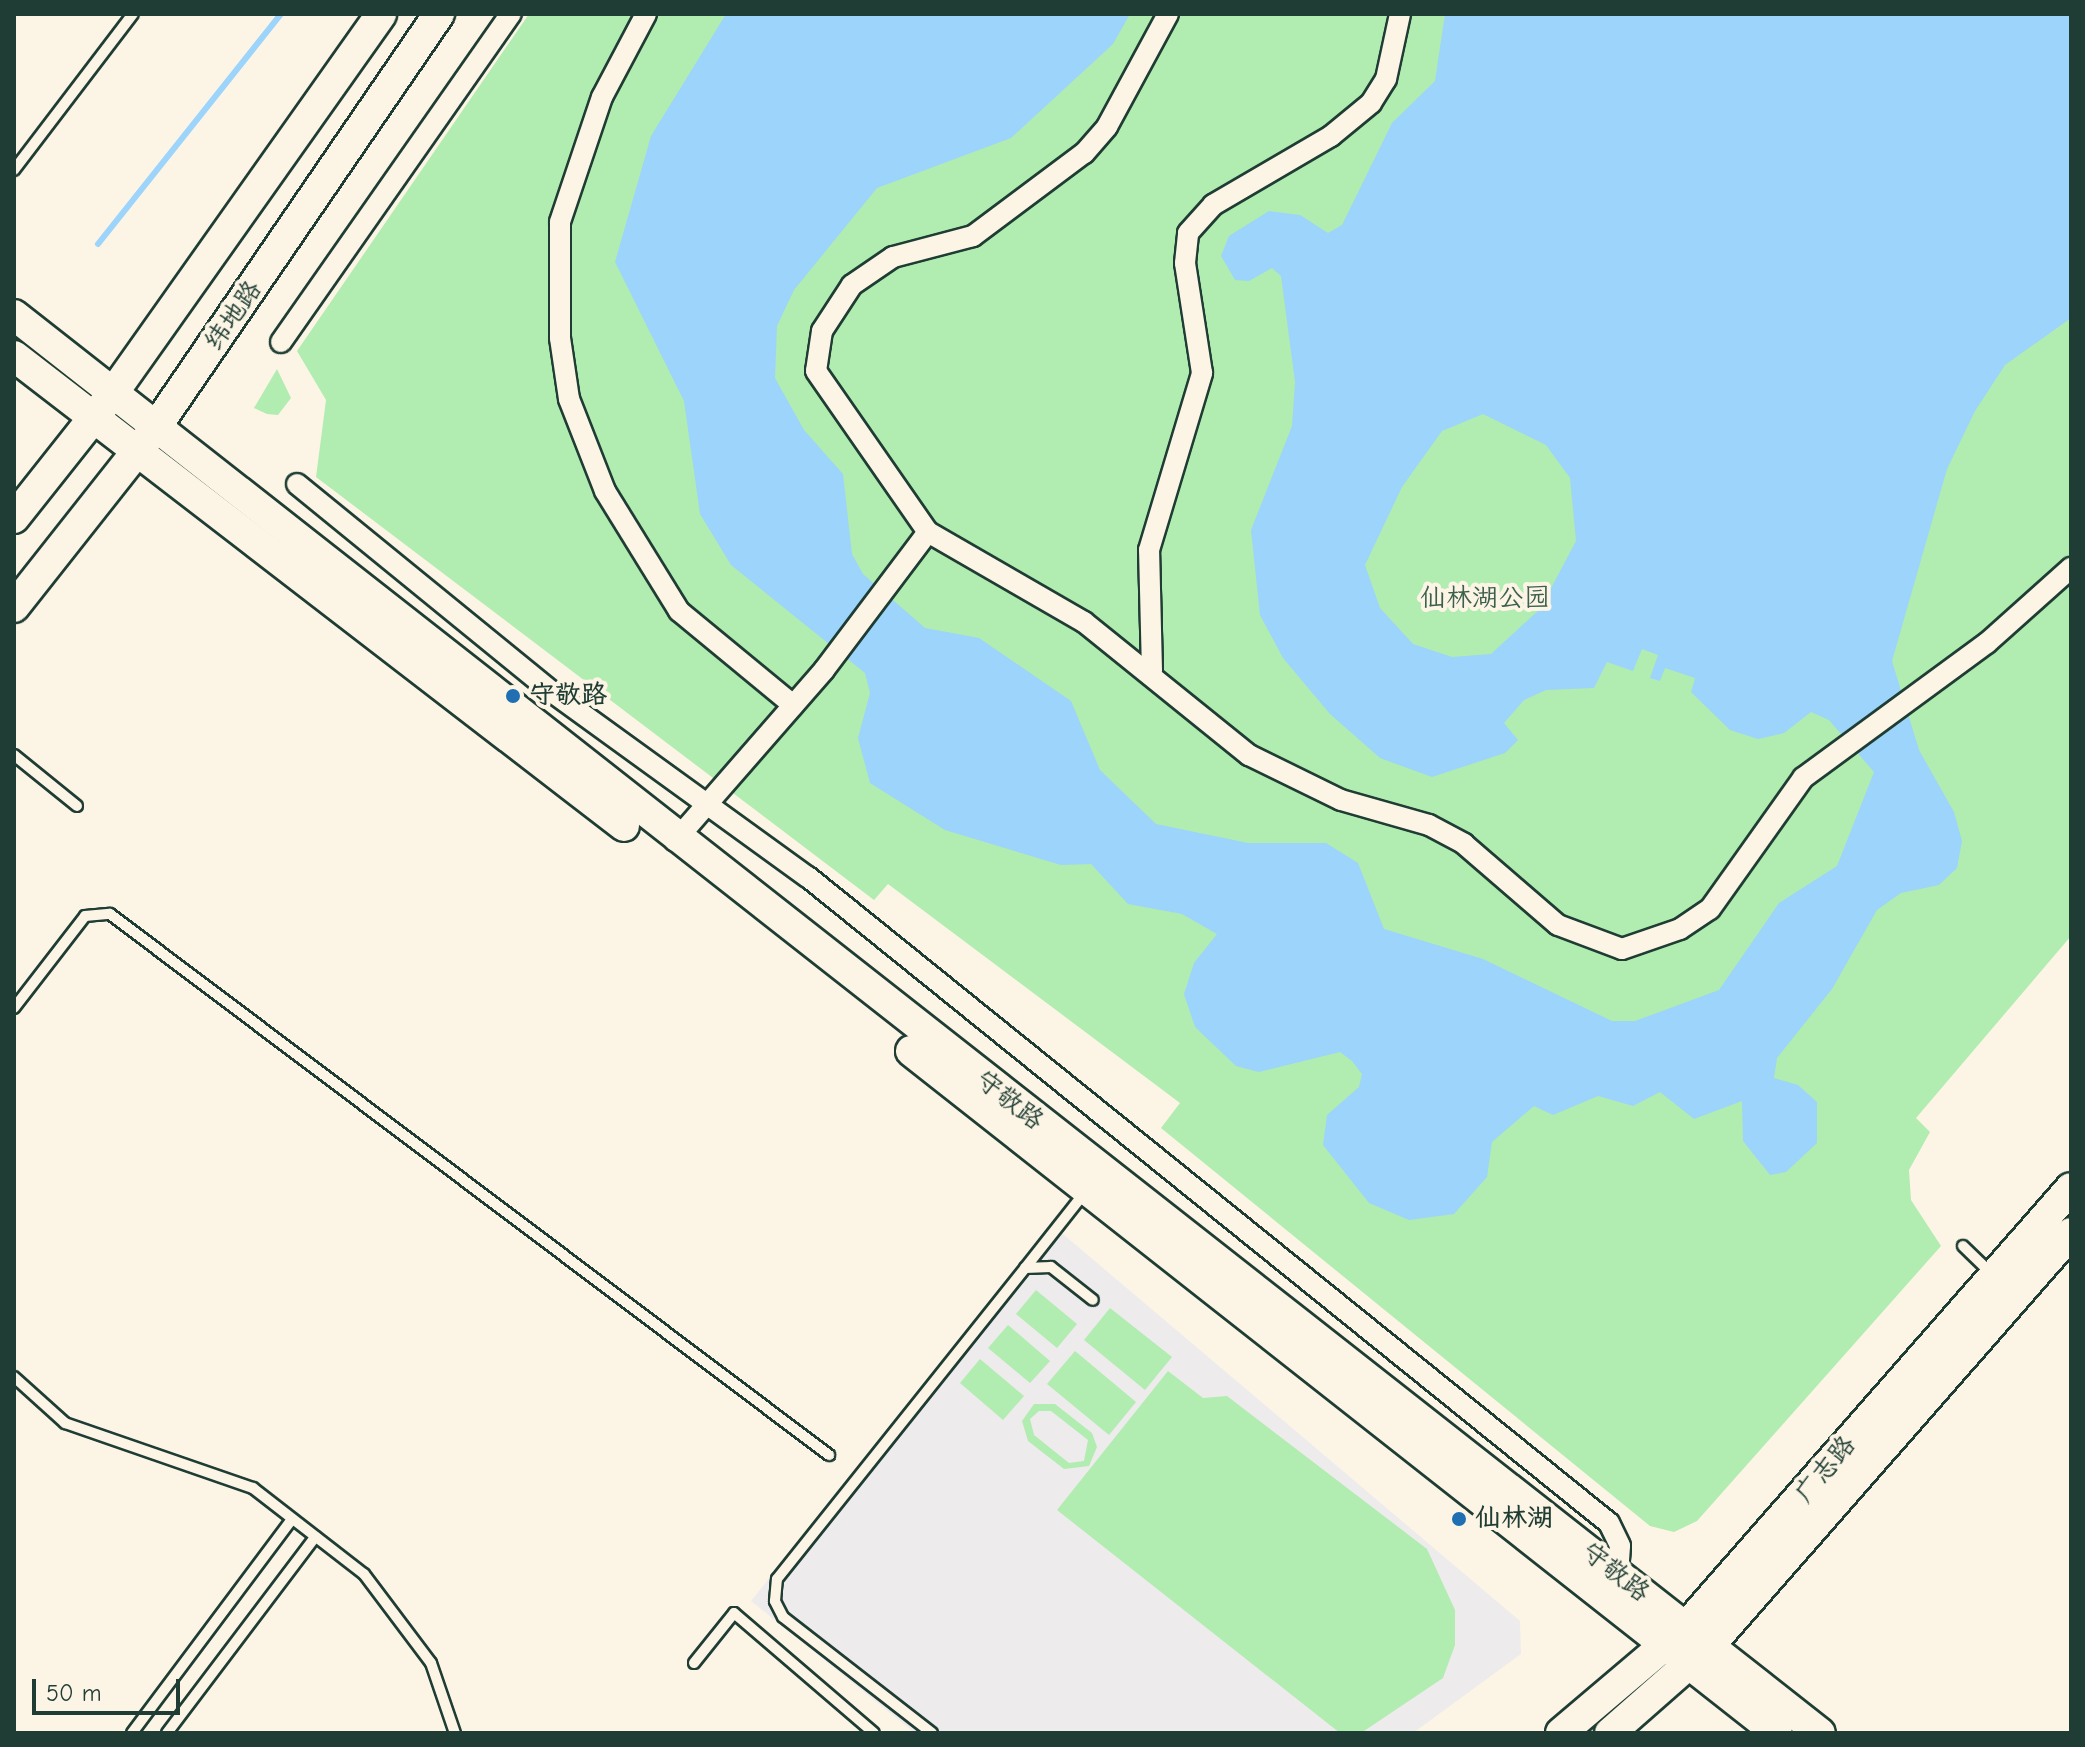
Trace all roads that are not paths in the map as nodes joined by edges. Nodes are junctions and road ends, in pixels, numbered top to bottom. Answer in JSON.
{"nodes":[{"id":1,"x":133,"y":14,"type":"edge"},
{"id":2,"x":381,"y":14,"type":"edge"},
{"id":3,"x":439,"y":14,"type":"edge"},
{"id":4,"x":511,"y":14,"type":"edge"},
{"id":5,"x":646,"y":14,"type":"edge"},
{"id":6,"x":1168,"y":14,"type":"edge"},
{"id":7,"x":1400,"y":14,"type":"edge"},
{"id":8,"x":14,"y":170,"type":"edge"},
{"id":9,"x":14,"y":315,"type":"edge"},
{"id":10,"x":281,"y":342,"type":"dead end"},
{"id":11,"x":14,"y":356,"type":"edge"},
{"id":12,"x":113,"y":393,"type":"junction"},
{"id":13,"x":93,"y":418,"type":"junction"},
{"id":14,"x":156,"y":427,"type":"junction"},
{"id":15,"x":136,"y":452,"type":"junction"},
{"id":16,"x":297,"y":484,"type":"dead end"},
{"id":17,"x":14,"y":518,"type":"edge"},
{"id":18,"x":928,"y":532,"type":"junction"},
{"id":19,"x":2071,"y":568,"type":"edge"},
{"id":20,"x":14,"y":607,"type":"edge"},
{"id":21,"x":1152,"y":671,"type":"junction"},
{"id":22,"x":793,"y":705,"type":"junction"},
{"id":23,"x":14,"y":755,"type":"edge"},
{"id":24,"x":707,"y":805,"type":"junction"},
{"id":25,"x":77,"y":806,"type":"dead end"},
{"id":26,"x":675,"y":841,"type":"junction"},
{"id":27,"x":14,"y":1008,"type":"edge"},
{"id":28,"x":2071,"y":1188,"type":"edge"},
{"id":29,"x":1088,"y":1190,"type":"junction"},
{"id":30,"x":2071,"y":1233,"type":"edge"},
{"id":31,"x":1963,"y":1246,"type":"dead end"},
{"id":32,"x":1025,"y":1268,"type":"junction"},
{"id":33,"x":1992,"y":1274,"type":"junction"},
{"id":34,"x":1093,"y":1300,"type":"dead end"},
{"id":35,"x":14,"y":1377,"type":"edge"},
{"id":36,"x":829,"y":1455,"type":"dead end"},
{"id":37,"x":292,"y":1519,"type":"junction"},
{"id":38,"x":315,"y":1537,"type":"junction"},
{"id":39,"x":1618,"y":1575,"type":"junction"},
{"id":40,"x":1676,"y":1636,"type":"junction"},
{"id":41,"x":1699,"y":1655,"type":"junction"},
{"id":42,"x":694,"y":1663,"type":"dead end"},
{"id":43,"x":132,"y":1733,"type":"edge"},
{"id":44,"x":167,"y":1733,"type":"edge"},
{"id":45,"x":455,"y":1733,"type":"edge"},
{"id":46,"x":874,"y":1733,"type":"edge"},
{"id":47,"x":932,"y":1733,"type":"edge"},
{"id":48,"x":1561,"y":1733,"type":"edge"},
{"id":49,"x":1610,"y":1733,"type":"edge"},
{"id":50,"x":1777,"y":1733,"type":"edge"},
{"id":51,"x":1820,"y":1733,"type":"edge"}],
"edges":[{"from":1,"to":8,"type":"lane"},
{"from":2,"to":12,"type":"main road"},
{"from":3,"to":14,"type":"main road","name":"纬地路"},
{"from":4,"to":10,"type":"street"},
{"from":5,"to":22,"type":"street"},
{"from":6,"to":18,"type":"street"},
{"from":7,"to":21,"type":"street"},
{"from":9,"to":12,"type":"main road","name":"守敬路"},
{"from":11,"to":13,"type":"main road","name":"守敬路"},
{"from":12,"to":13,"type":"main road"},
{"from":12,"to":14,"type":"main road","name":"守敬路"},
{"from":13,"to":15,"type":"main road","name":"守敬路"},
{"from":13,"to":17,"type":"main road"},
{"from":14,"to":15,"type":"main road","name":"纬地路"},
{"from":14,"to":26,"type":"main road","name":"守敬路"},
{"from":15,"to":20,"type":"main road","name":"纬地路"},
{"from":15,"to":29,"type":"main road","name":"守敬路"},
{"from":16,"to":24,"type":"street"},
{"from":18,"to":21,"type":"street"},
{"from":18,"to":22,"type":"street"},
{"from":19,"to":21,"type":"street"},
{"from":22,"to":24,"type":"street"},
{"from":23,"to":25,"type":"lane"},
{"from":24,"to":26,"type":"street"},
{"from":24,"to":39,"type":"street"},
{"from":26,"to":39,"type":"main road","name":"守敬路"},
{"from":27,"to":36,"type":"lane"},
{"from":28,"to":33,"type":"main road","name":"广志路"},
{"from":29,"to":32,"type":"lane"},
{"from":29,"to":40,"type":"main road","name":"守敬路"},
{"from":30,"to":41,"type":"main road","name":"广志路"},
{"from":31,"to":33,"type":"lane"},
{"from":32,"to":34,"type":"lane"},
{"from":32,"to":47,"type":"lane"},
{"from":33,"to":40,"type":"main road","name":"广志路"},
{"from":35,"to":37,"type":"lane"},
{"from":37,"to":38,"type":"lane"},
{"from":37,"to":43,"type":"lane"},
{"from":38,"to":44,"type":"lane"},
{"from":38,"to":45,"type":"lane"},
{"from":39,"to":40,"type":"main road","name":"守敬路"},
{"from":40,"to":41,"type":"main road","name":"守敬路"},
{"from":40,"to":48,"type":"main road","name":"广志路"},
{"from":41,"to":49,"type":"main road","name":"广志路"},
{"from":41,"to":50,"type":"main road","name":"守敬路"},
{"from":41,"to":51,"type":"main road","name":"守敬路"},
{"from":42,"to":46,"type":"lane"}]}
